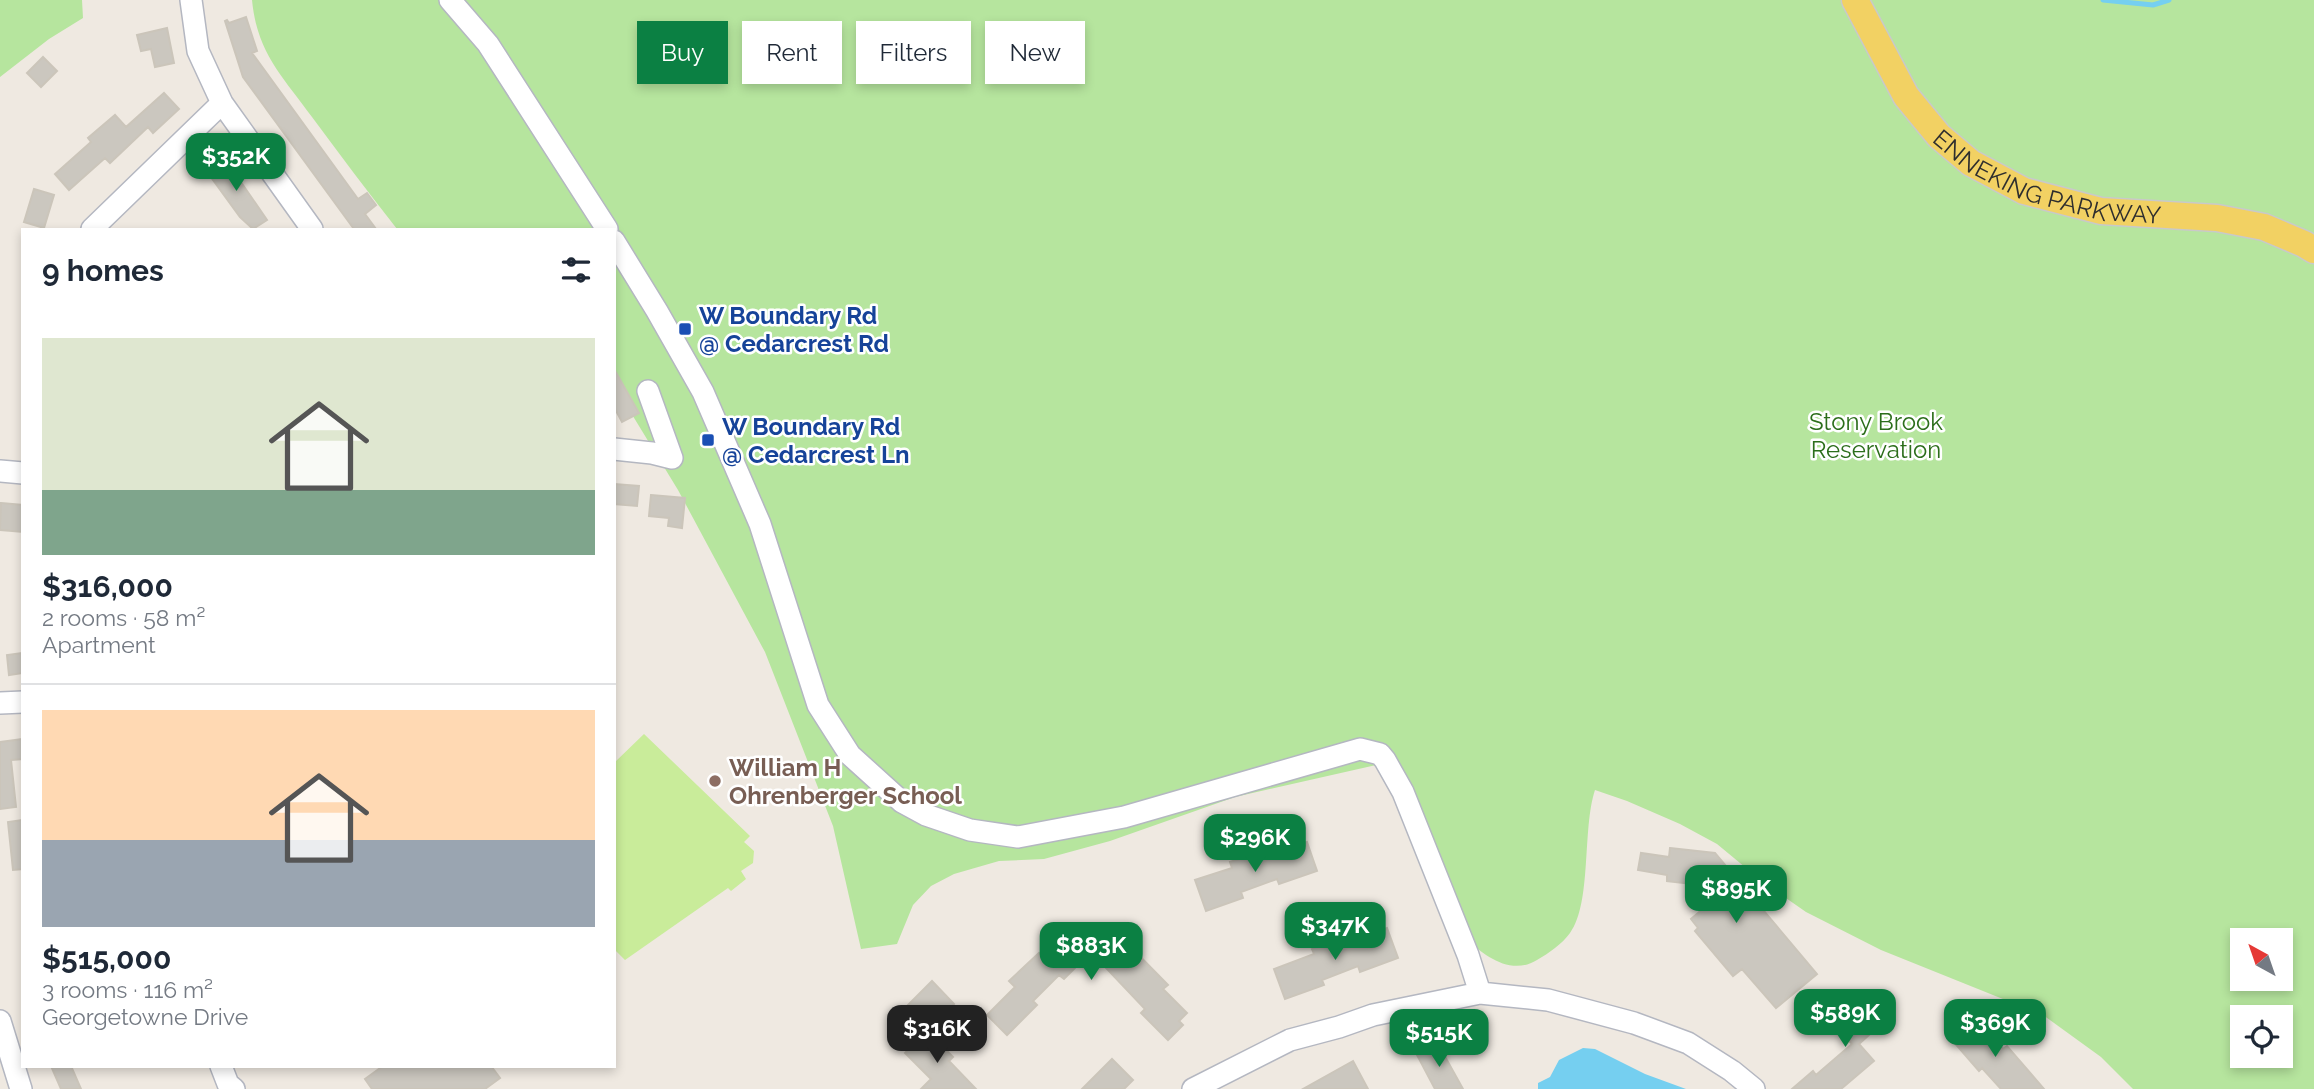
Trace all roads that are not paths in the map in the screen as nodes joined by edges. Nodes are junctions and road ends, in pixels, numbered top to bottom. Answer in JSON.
{"nodes":[{"id":1,"x":191,"y":0,"type":"edge"},
{"id":2,"x":450,"y":0,"type":"edge"},
{"id":3,"x":1855,"y":0,"type":"edge"},
{"id":4,"x":222,"y":103,"type":"junction"},
{"id":5,"x":93,"y":228,"type":"edge"},
{"id":6,"x":311,"y":228,"type":"edge"},
{"id":7,"x":606,"y":228,"type":"edge"},
{"id":8,"x":616,"y":245,"type":"edge"},
{"id":9,"x":2314,"y":250,"type":"edge"},
{"id":10,"x":648,"y":391,"type":"dead end"},
{"id":11,"x":616,"y":449,"type":"edge"},
{"id":12,"x":0,"y":471,"type":"edge"},
{"id":13,"x":21,"y":473,"type":"edge"},
{"id":14,"x":21,"y":702,"type":"edge"},
{"id":15,"x":0,"y":703,"type":"edge"},
{"id":16,"x":1480,"y":993,"type":"junction"},
{"id":17,"x":0,"y":1021,"type":"edge"},
{"id":18,"x":222,"y":1068,"type":"edge"},
{"id":19,"x":20,"y":1089,"type":"edge"},
{"id":20,"x":234,"y":1089,"type":"edge"},
{"id":21,"x":1193,"y":1089,"type":"edge"},
{"id":22,"x":1754,"y":1089,"type":"edge"}],
"edges":[{"from":1,"to":4,"type":"street"},
{"from":2,"to":7,"type":"street"},
{"from":3,"to":9,"type":"main road","name":"ENNEKING PARKWAY"},
{"from":4,"to":5,"type":"street"},
{"from":4,"to":6,"type":"street"},
{"from":8,"to":16,"type":"street"},
{"from":10,"to":11,"type":"street"},
{"from":12,"to":13,"type":"street"},
{"from":14,"to":15,"type":"street"},
{"from":16,"to":21,"type":"street"},
{"from":16,"to":22,"type":"street"},
{"from":17,"to":19,"type":"street"},
{"from":18,"to":20,"type":"street"}]}
